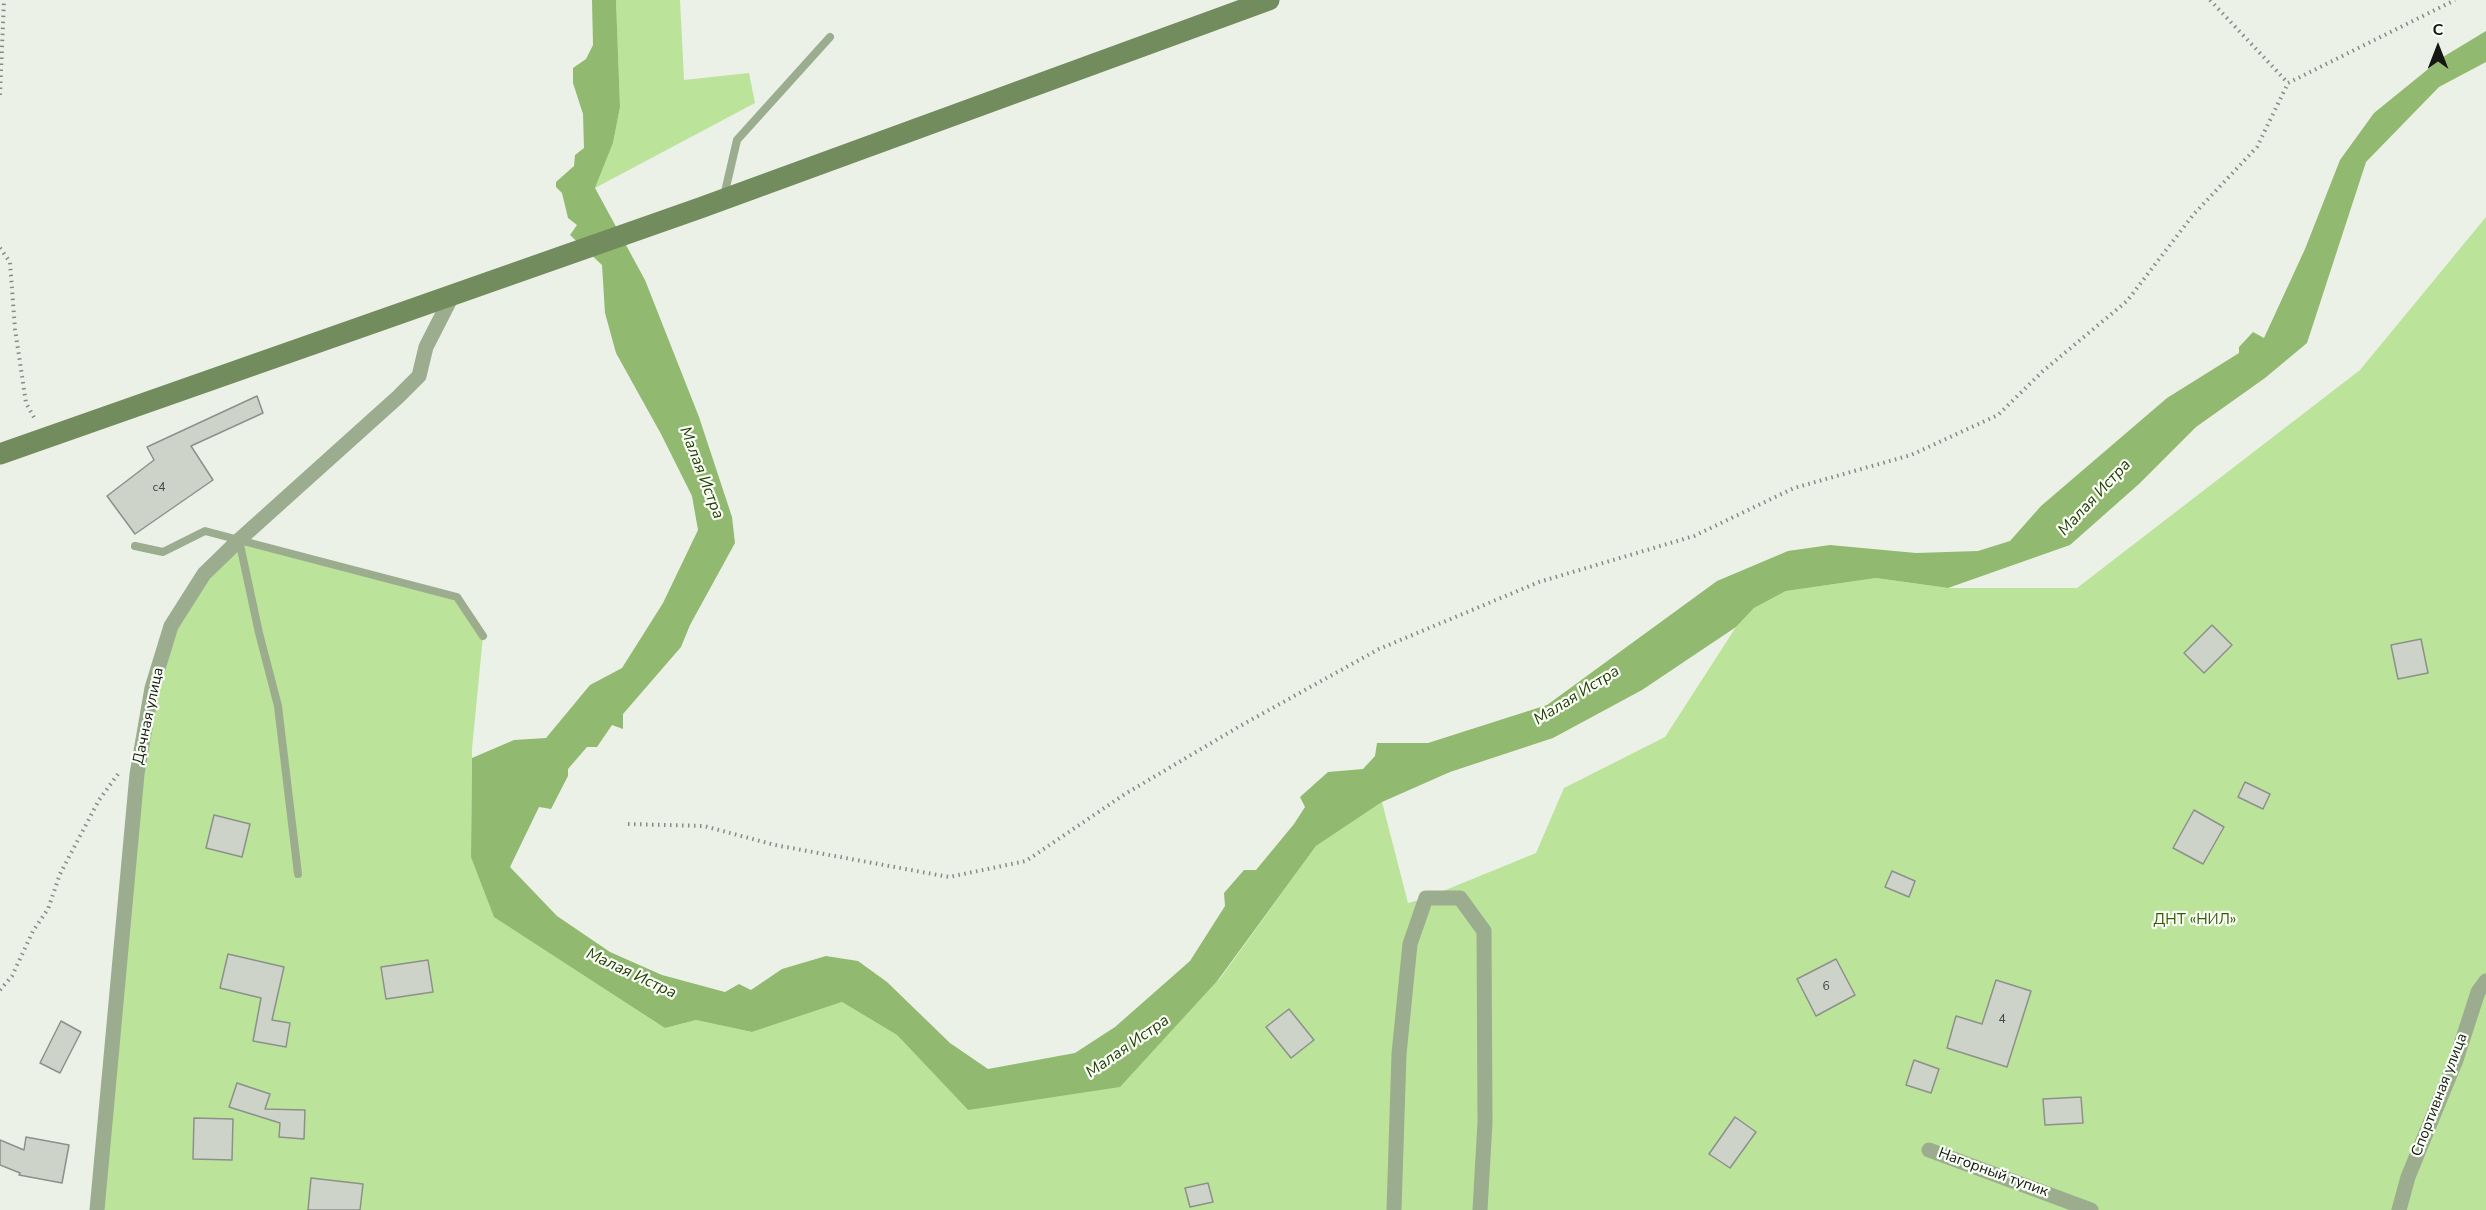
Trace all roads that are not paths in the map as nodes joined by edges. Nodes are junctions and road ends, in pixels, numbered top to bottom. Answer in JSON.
{"nodes":[{"id":1,"x":1269,"y":0,"type":"edge"},
{"id":2,"x":830,"y":37,"type":"dead end"},
{"id":3,"x":723,"y":198,"type":"junction"},
{"id":4,"x":452,"y":297,"type":"junction"},
{"id":5,"x":0,"y":454,"type":"edge"},
{"id":6,"x":239,"y":540,"type":"junction"},
{"id":7,"x":135,"y":546,"type":"dead end"},
{"id":8,"x":483,"y":636,"type":"dead end"},
{"id":9,"x":298,"y":874,"type":"dead end"},
{"id":10,"x":2486,"y":981,"type":"edge"},
{"id":11,"x":1929,"y":1150,"type":"dead end"},
{"id":12,"x":97,"y":1210,"type":"edge"},
{"id":13,"x":1394,"y":1210,"type":"edge"},
{"id":14,"x":1480,"y":1210,"type":"edge"},
{"id":15,"x":2091,"y":1210,"type":"edge"},
{"id":16,"x":2399,"y":1210,"type":"edge"}],
"edges":[{"from":1,"to":3,"type":"main road"},
{"from":2,"to":3,"type":"lane"},
{"from":3,"to":4,"type":"main road"},
{"from":4,"to":5,"type":"main road"},
{"from":4,"to":6,"type":"street","name":"Дачная улица"},
{"from":6,"to":7,"type":"lane"},
{"from":6,"to":8,"type":"lane"},
{"from":6,"to":9,"type":"lane"},
{"from":6,"to":12,"type":"street","name":"Дачная улица"},
{"from":10,"to":16,"type":"street","name":"Спортивная улица"},
{"from":11,"to":15,"type":"street","name":"Нагорный тупик"},
{"from":13,"to":14,"type":"street"}]}
